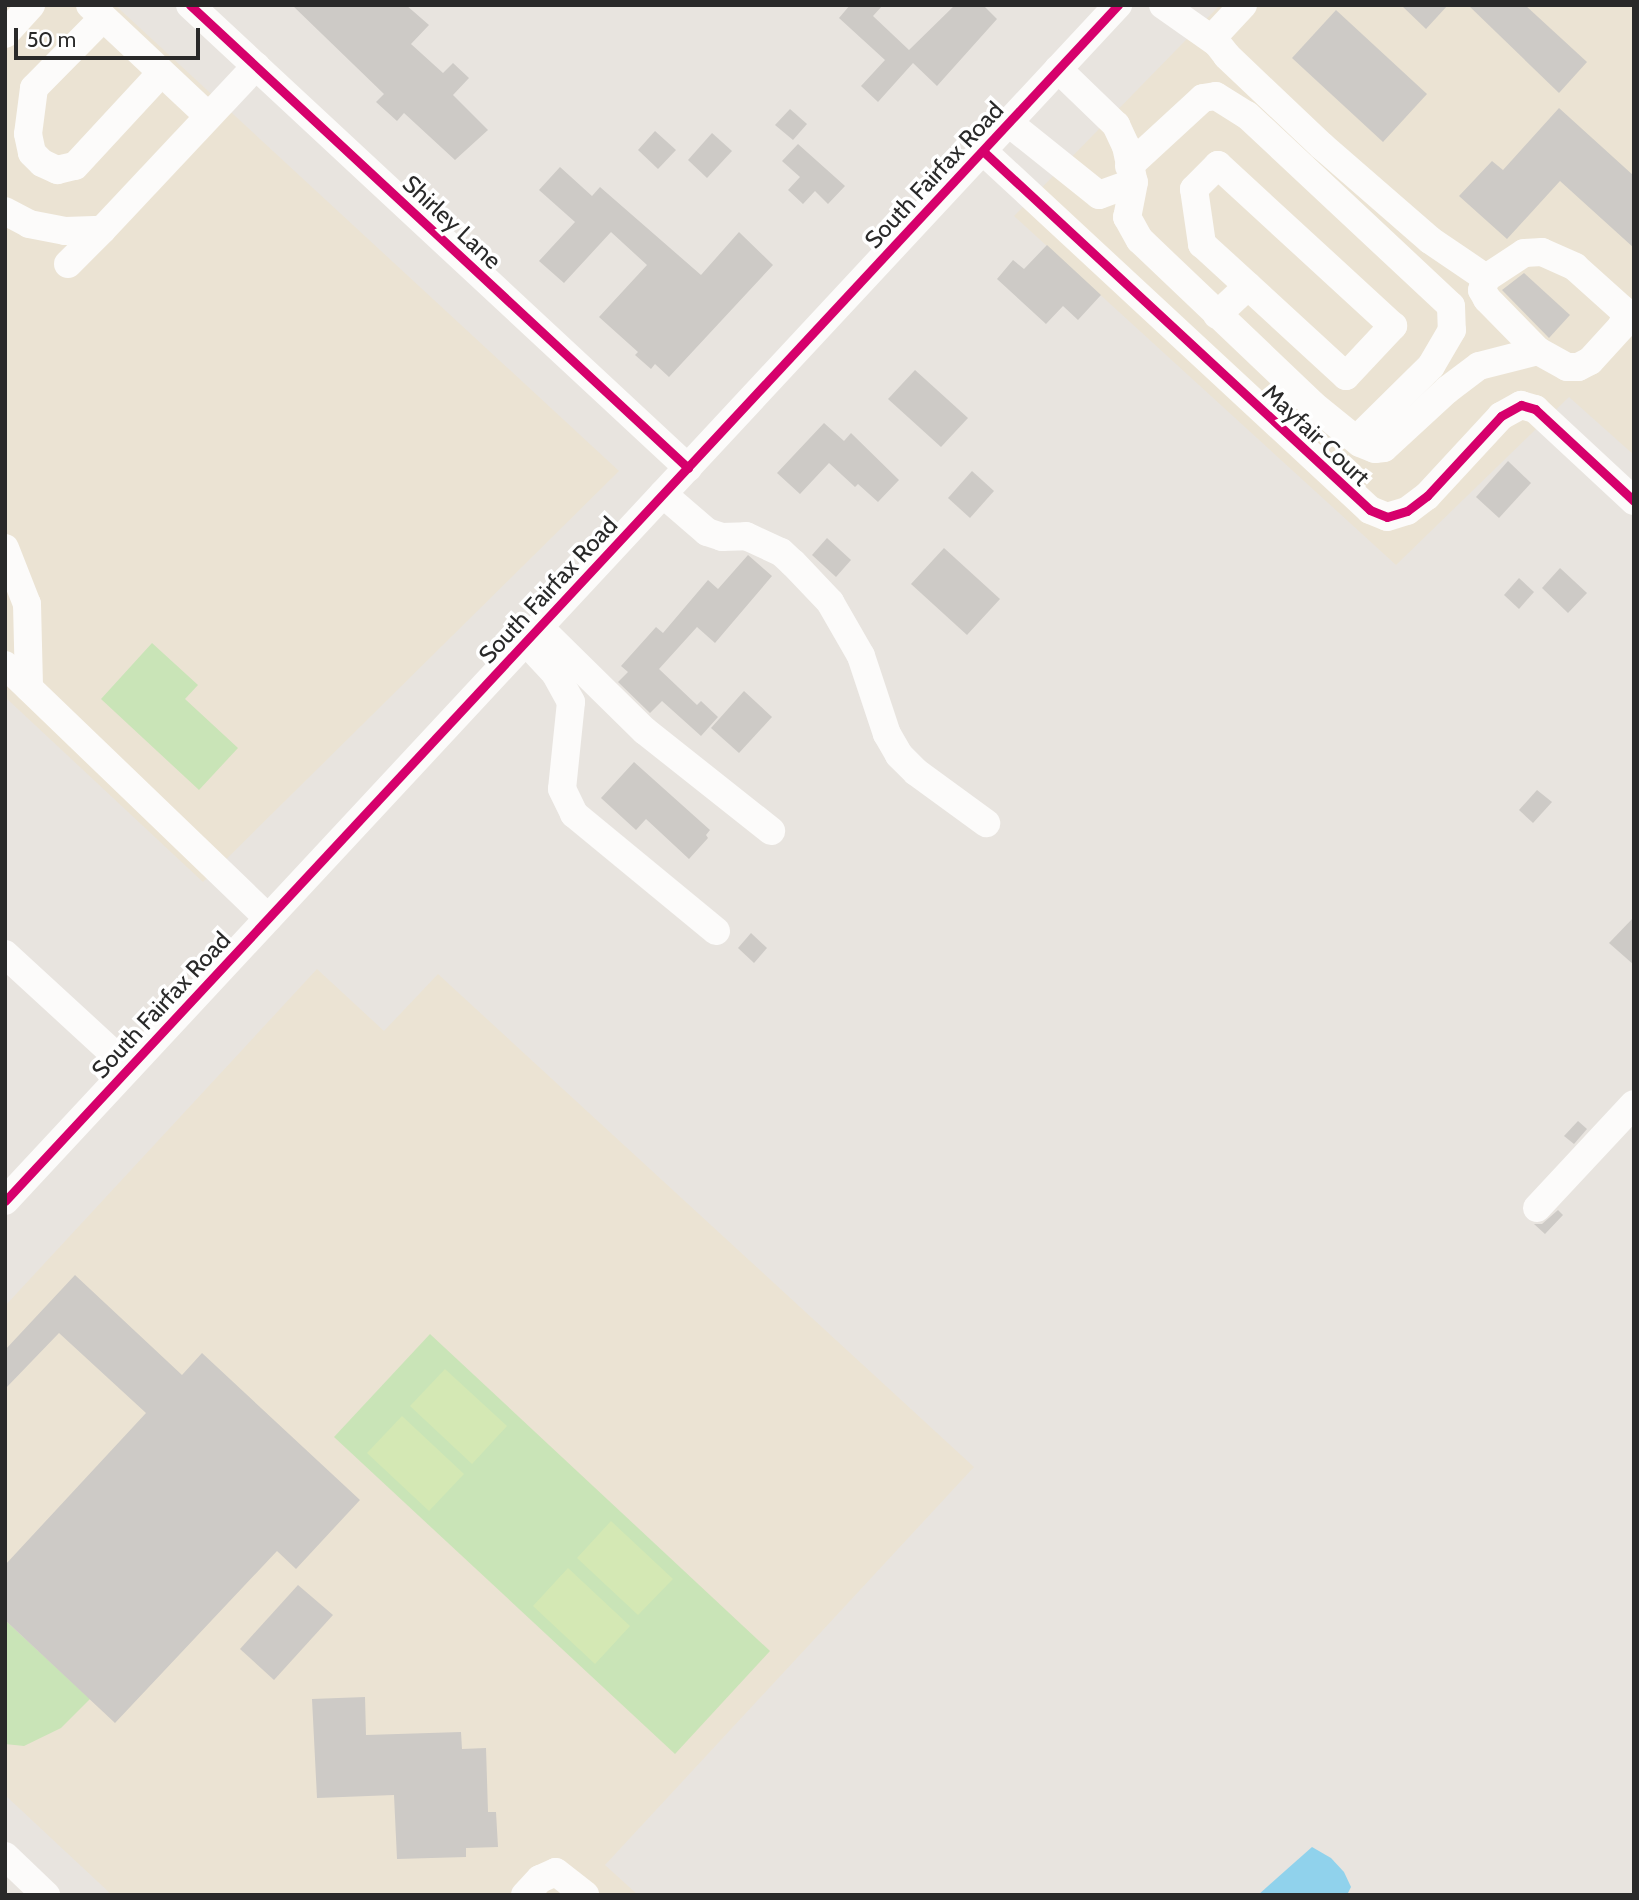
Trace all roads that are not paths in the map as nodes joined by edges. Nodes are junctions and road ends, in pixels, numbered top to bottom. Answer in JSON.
{"nodes":[{"id":1,"x":31,"y":5,"type":"edge"},
{"id":2,"x":190,"y":5,"type":"edge"},
{"id":3,"x":1118,"y":5,"type":"edge"},
{"id":4,"x":1163,"y":5,"type":"edge"},
{"id":5,"x":1243,"y":5,"type":"edge"},
{"id":6,"x":96,"y":11,"type":"edge"},
{"id":7,"x":5,"y":34,"type":"edge"},
{"id":8,"x":1217,"y":43,"type":"junction"},
{"id":9,"x":256,"y":66,"type":"junction"},
{"id":10,"x":1058,"y":69,"type":"junction"},
{"id":11,"x":161,"y":73,"type":"junction"},
{"id":12,"x":208,"y":116,"type":"junction"},
{"id":13,"x":1009,"y":123,"type":"junction"},
{"id":14,"x":984,"y":152,"type":"junction"},
{"id":15,"x":1132,"y":174,"type":"junction"},
{"id":16,"x":5,"y":211,"type":"edge"},
{"id":17,"x":102,"y":230,"type":"junction"},
{"id":18,"x":68,"y":264,"type":"dead end"},
{"id":19,"x":1486,"y":278,"type":"junction"},
{"id":20,"x":1248,"y":286,"type":"junction"},
{"id":21,"x":1217,"y":315,"type":"junction"},
{"id":22,"x":1628,"y":332,"type":"edge"},
{"id":23,"x":1538,"y":351,"type":"junction"},
{"id":24,"x":1356,"y":440,"type":"junction"},
{"id":25,"x":688,"y":467,"type":"junction"},
{"id":26,"x":663,"y":495,"type":"junction"},
{"id":27,"x":1634,"y":501,"type":"edge"},
{"id":28,"x":5,"y":548,"type":"edge"},
{"id":29,"x":532,"y":634,"type":"junction"},
{"id":30,"x":5,"y":665,"type":"edge"},
{"id":31,"x":29,"y":688,"type":"junction"},
{"id":32,"x":986,"y":823,"type":"dead end"},
{"id":33,"x":771,"y":831,"type":"dead end"},
{"id":34,"x":268,"y":918,"type":"junction"},
{"id":35,"x":716,"y":931,"type":"dead end"},
{"id":36,"x":5,"y":954,"type":"edge"},
{"id":37,"x":129,"y":1068,"type":"junction"},
{"id":38,"x":1634,"y":1104,"type":"edge"},
{"id":39,"x":5,"y":1201,"type":"edge"},
{"id":40,"x":1537,"y":1208,"type":"dead end"},
{"id":41,"x":5,"y":1856,"type":"edge"},
{"id":42,"x":47,"y":1895,"type":"edge"},
{"id":43,"x":525,"y":1895,"type":"edge"},
{"id":44,"x":585,"y":1895,"type":"edge"}],
"edges":[{"from":1,"to":7,"type":"street"},
{"from":2,"to":9,"type":"street","name":"Shirley Lane"},
{"from":3,"to":10,"type":"street","name":"South Fairfax Road"},
{"from":4,"to":8,"type":"street"},
{"from":5,"to":8,"type":"street"},
{"from":6,"to":11,"type":"street"},
{"from":6,"to":11,"type":"street"},
{"from":8,"to":19,"type":"street"},
{"from":9,"to":12,"type":"street"},
{"from":9,"to":25,"type":"street","name":"Shirley Lane"},
{"from":10,"to":13,"type":"street","name":"South Fairfax Road"},
{"from":10,"to":15,"type":"street"},
{"from":11,"to":12,"type":"street"},
{"from":12,"to":17,"type":"street"},
{"from":13,"to":14,"type":"street","name":"South Fairfax Road"},
{"from":13,"to":15,"type":"street"},
{"from":14,"to":25,"type":"street","name":"South Fairfax Road"},
{"from":14,"to":27,"type":"street","name":"Mayfair Court"},
{"from":15,"to":21,"type":"street"},
{"from":15,"to":24,"type":"street"},
{"from":16,"to":17,"type":"street"},
{"from":17,"to":18,"type":"street"},
{"from":19,"to":22,"type":"street"},
{"from":19,"to":23,"type":"street"},
{"from":20,"to":20,"type":"street"},
{"from":20,"to":21,"type":"street"},
{"from":21,"to":24,"type":"street"},
{"from":22,"to":23,"type":"street"},
{"from":23,"to":24,"type":"street"},
{"from":25,"to":26,"type":"street","name":"South Fairfax Road"},
{"from":26,"to":29,"type":"street","name":"South Fairfax Road"},
{"from":26,"to":32,"type":"street"},
{"from":28,"to":31,"type":"street"},
{"from":29,"to":33,"type":"street"},
{"from":29,"to":34,"type":"street","name":"South Fairfax Road"},
{"from":29,"to":35,"type":"street"},
{"from":30,"to":31,"type":"street"},
{"from":31,"to":34,"type":"street"},
{"from":34,"to":37,"type":"street","name":"South Fairfax Road"},
{"from":36,"to":37,"type":"street"},
{"from":37,"to":39,"type":"street","name":"South Fairfax Road"},
{"from":38,"to":40,"type":"street"},
{"from":41,"to":42,"type":"street"},
{"from":43,"to":44,"type":"street"}]}
